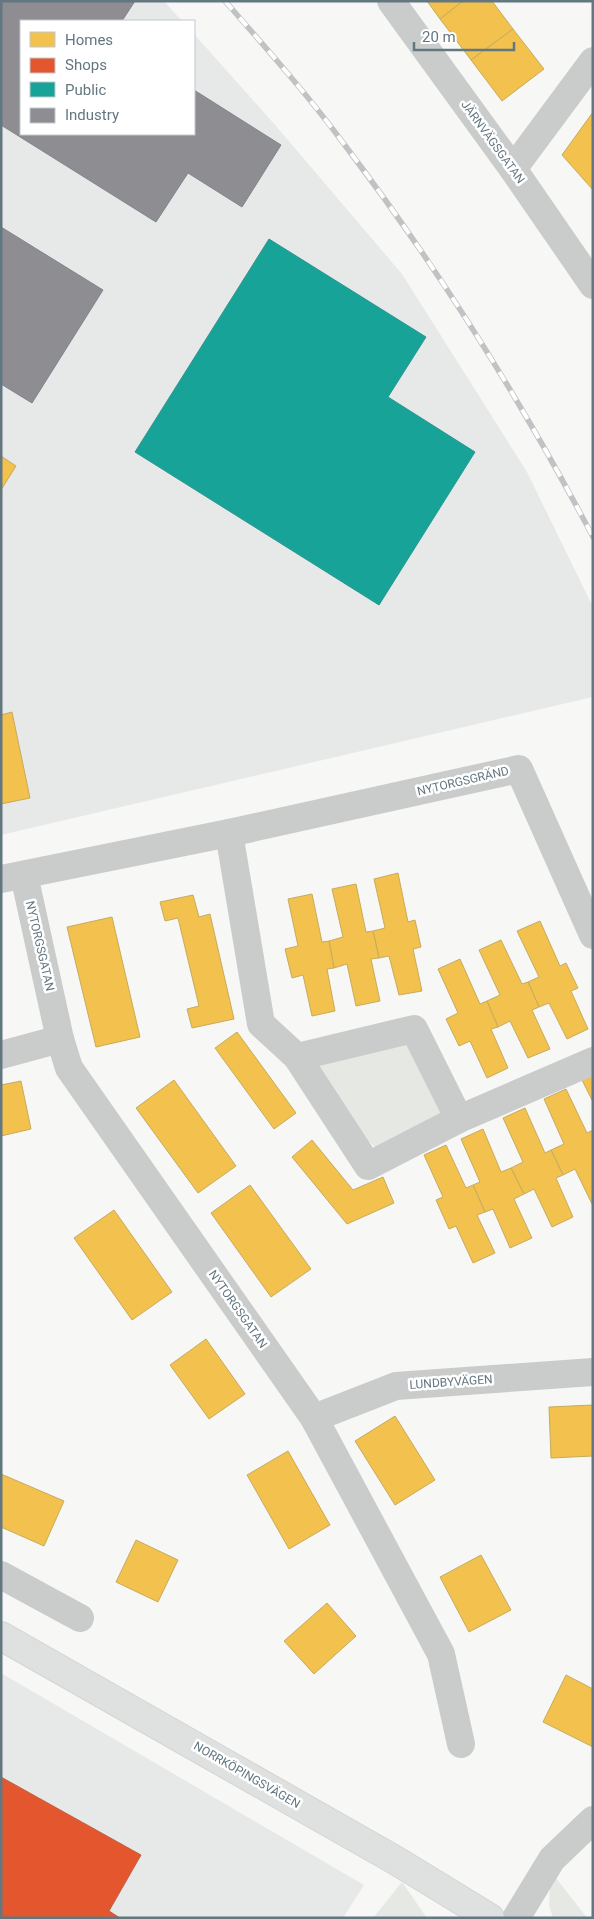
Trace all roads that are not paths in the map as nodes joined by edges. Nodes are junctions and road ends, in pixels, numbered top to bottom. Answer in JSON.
{"nodes":[{"id":1,"x":391,"y":1,"type":"edge"},
{"id":2,"x":593,"y":62,"type":"edge"},
{"id":3,"x":513,"y":169,"type":"junction"},
{"id":4,"x":593,"y":285,"type":"edge"},
{"id":5,"x":229,"y":833,"type":"junction"},
{"id":6,"x":12,"y":877,"type":"edge"},
{"id":7,"x":593,"y":935,"type":"edge"},
{"id":8,"x":60,"y":1039,"type":"junction"},
{"id":9,"x":1,"y":1055,"type":"edge"},
{"id":10,"x":297,"y":1057,"type":"junction"},
{"id":11,"x":593,"y":1061,"type":"edge"},
{"id":12,"x":458,"y":1119,"type":"junction"},
{"id":13,"x":593,"y":1372,"type":"edge"},
{"id":14,"x":314,"y":1418,"type":"junction"},
{"id":15,"x":1,"y":1575,"type":"edge"},
{"id":16,"x":80,"y":1618,"type":"dead end"},
{"id":17,"x":1,"y":1636,"type":"edge"},
{"id":18,"x":462,"y":1744,"type":"dead end"},
{"id":19,"x":593,"y":1820,"type":"edge"},
{"id":20,"x":490,"y":1918,"type":"edge"},
{"id":21,"x":516,"y":1918,"type":"edge"}],
"edges":[{"from":1,"to":3,"type":"street","name":"JÄRNVÄGSGATAN"},
{"from":2,"to":3,"type":"street"},
{"from":3,"to":4,"type":"street","name":"JÄRNVÄGSGATAN"},
{"from":5,"to":6,"type":"street","name":"NYTORGSGRÄND"},
{"from":5,"to":7,"type":"street","name":"NYTORGSGRÄND"},
{"from":5,"to":10,"type":"street"},
{"from":6,"to":8,"type":"street","name":"NYTORGSGATAN"},
{"from":8,"to":9,"type":"street"},
{"from":8,"to":14,"type":"street","name":"NYTORGSGATAN"},
{"from":10,"to":12,"type":"street"},
{"from":10,"to":12,"type":"street"},
{"from":11,"to":12,"type":"street"},
{"from":13,"to":14,"type":"street","name":"LUNDBYVÄGEN"},
{"from":14,"to":18,"type":"street","name":"NYTORGSGATAN"},
{"from":15,"to":16,"type":"street"},
{"from":17,"to":20,"type":"street","name":"NORRKÖPINGSVÄGEN"},
{"from":19,"to":21,"type":"street"}]}
